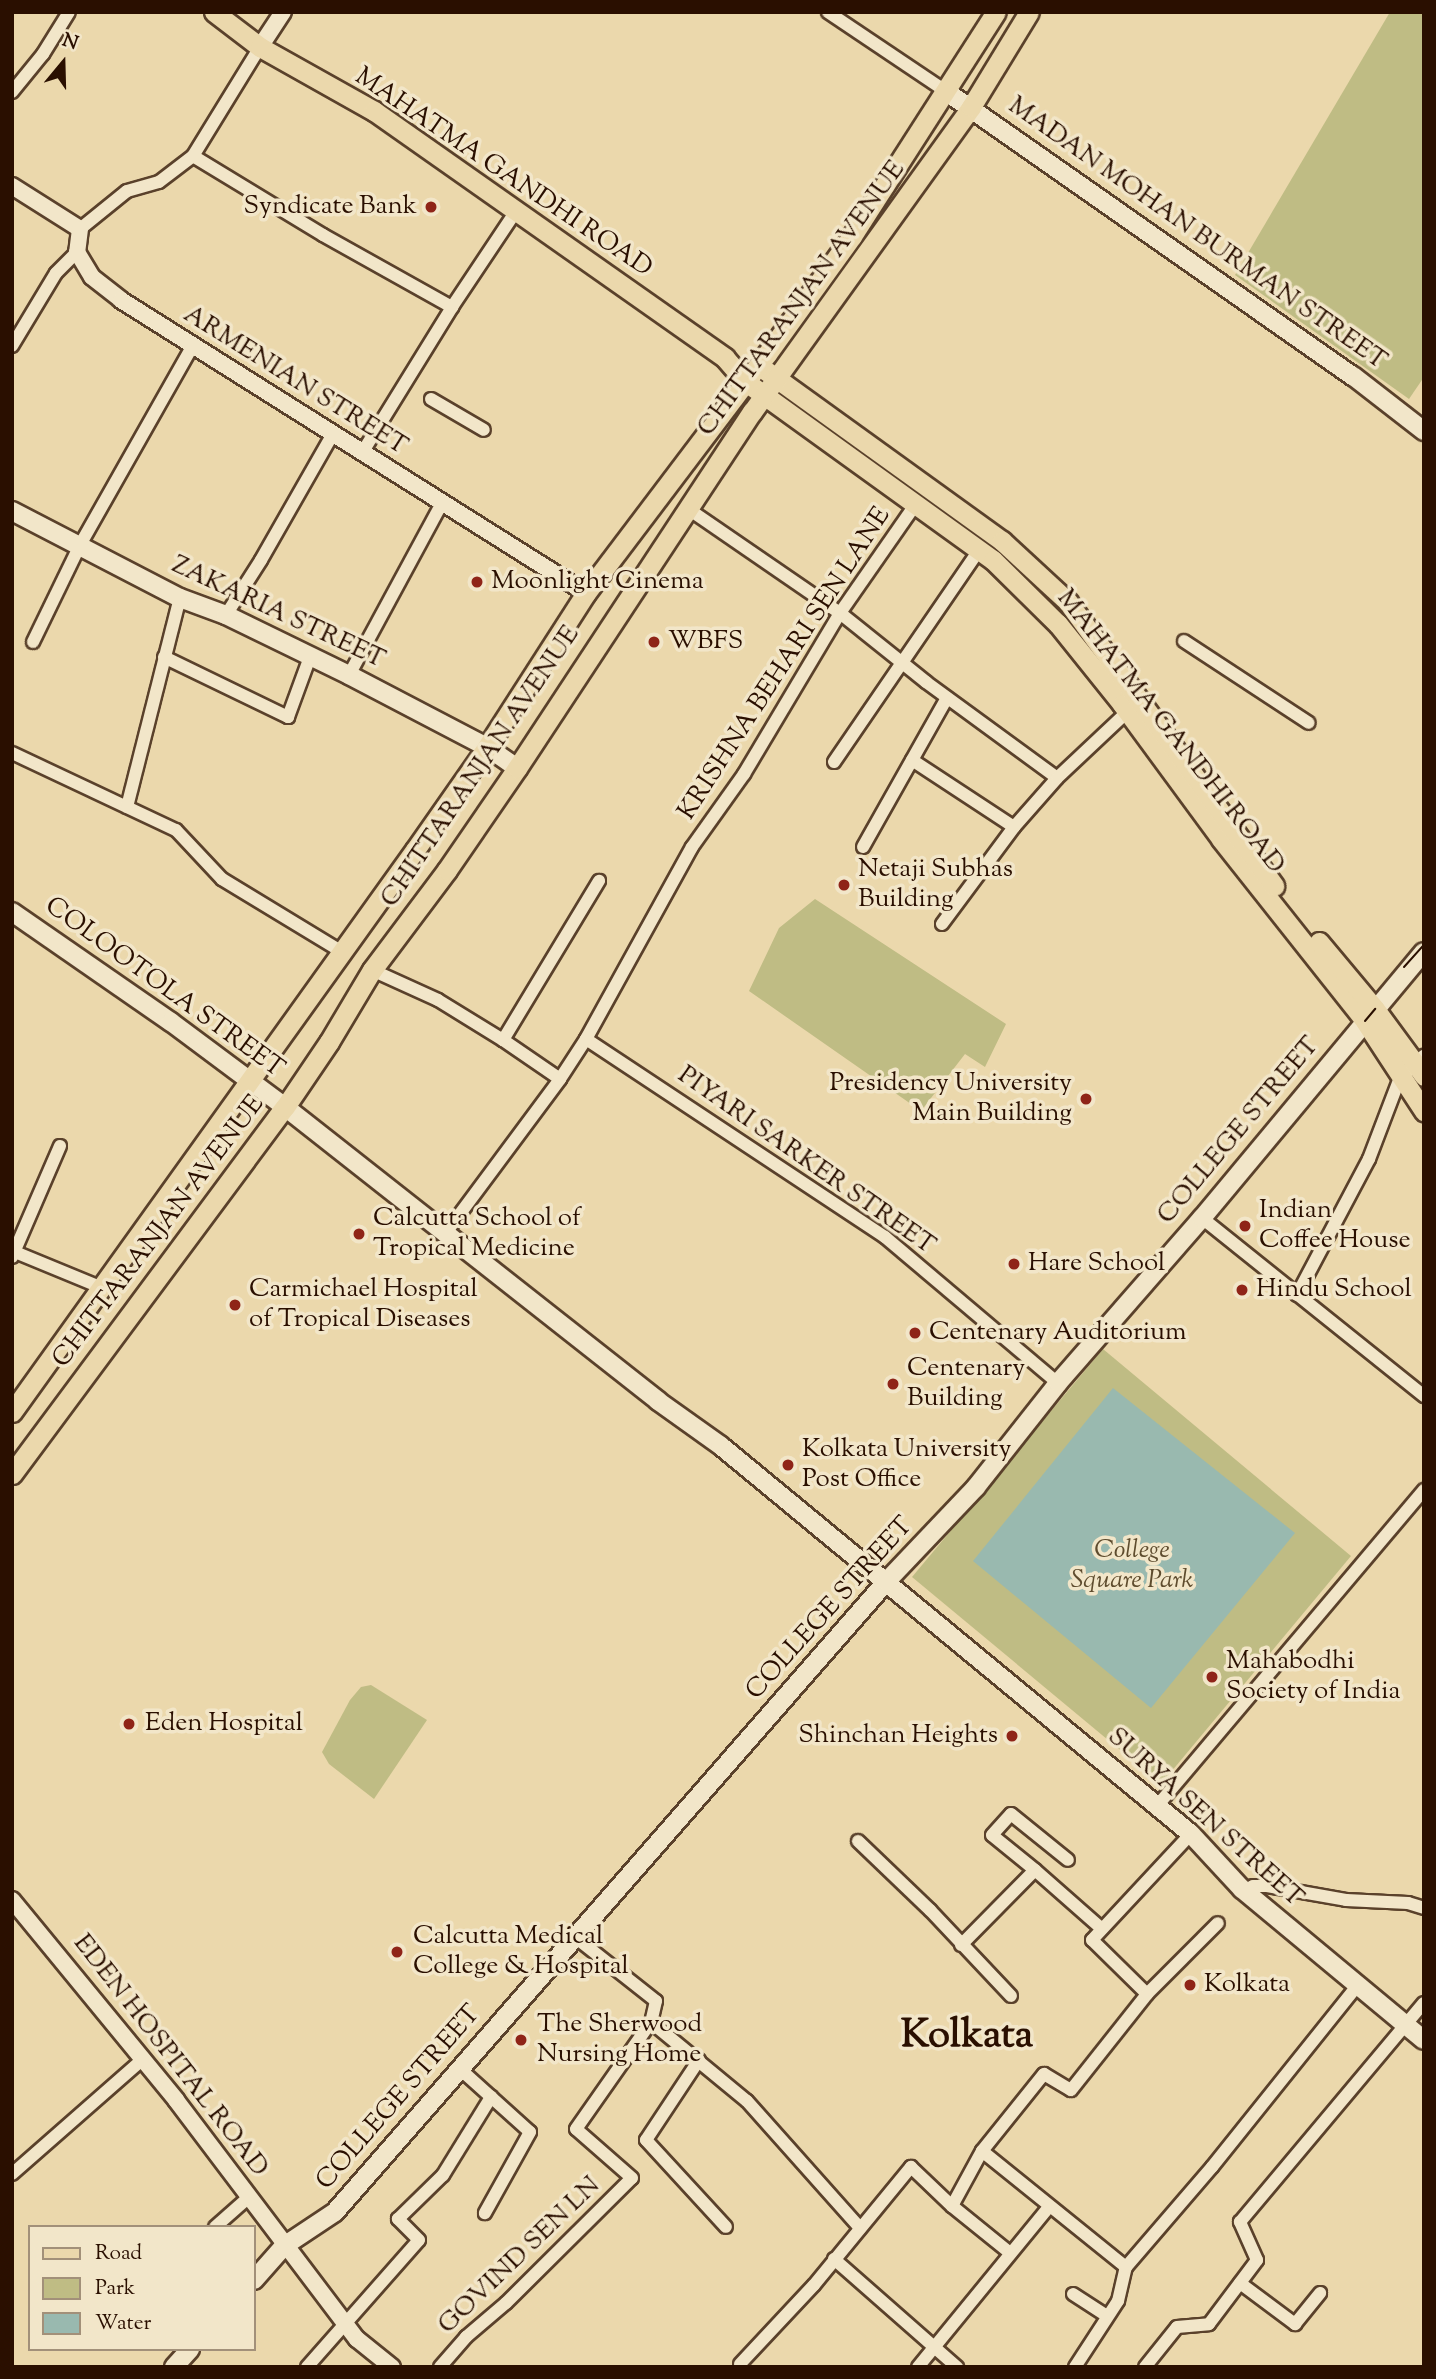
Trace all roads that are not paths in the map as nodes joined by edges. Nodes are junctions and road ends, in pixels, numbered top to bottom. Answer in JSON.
{"nodes":[{"id":1,"x":69,"y":12,"type":"edge"},
{"id":2,"x":214,"y":12,"type":"edge"},
{"id":3,"x":283,"y":12,"type":"edge"},
{"id":4,"x":828,"y":12,"type":"edge"},
{"id":5,"x":996,"y":12,"type":"edge"},
{"id":6,"x":1029,"y":12,"type":"edge"},
{"id":7,"x":260,"y":47,"type":"junction"},
{"id":8,"x":944,"y":90,"type":"junction"},
{"id":9,"x":12,"y":92,"type":"edge"},
{"id":10,"x":971,"y":107,"type":"junction"},
{"id":11,"x":193,"y":156,"type":"junction"},
{"id":12,"x":12,"y":186,"type":"edge"},
{"id":13,"x":516,"y":211,"type":"junction"},
{"id":14,"x":80,"y":229,"type":"junction"},
{"id":15,"x":77,"y":252,"type":"junction"},
{"id":16,"x":452,"y":307,"type":"junction"},
{"id":17,"x":193,"y":345,"type":"junction"},
{"id":18,"x":12,"y":346,"type":"edge"},
{"id":19,"x":768,"y":354,"type":"junction"},
{"id":20,"x":725,"y":358,"type":"junction"},
{"id":21,"x":776,"y":377,"type":"junction"},
{"id":22,"x":746,"y":382,"type":"junction"},
{"id":23,"x":764,"y":395,"type":"junction"},
{"id":24,"x":431,"y":399,"type":"dead end"},
{"id":25,"x":484,"y":430,"type":"dead end"},
{"id":26,"x":1424,"y":431,"type":"edge"},
{"id":27,"x":333,"y":434,"type":"junction"},
{"id":28,"x":362,"y":453,"type":"junction"},
{"id":29,"x":442,"y":503,"type":"junction"},
{"id":30,"x":915,"y":505,"type":"junction"},
{"id":31,"x":687,"y":508,"type":"junction"},
{"id":32,"x":14,"y":516,"type":"edge"},
{"id":33,"x":80,"y":545,"type":"junction"},
{"id":34,"x":979,"y":550,"type":"junction"},
{"id":35,"x":586,"y":593,"type":"junction"},
{"id":36,"x":180,"y":598,"type":"junction"},
{"id":37,"x":840,"y":613,"type":"junction"},
{"id":38,"x":226,"y":615,"type":"junction"},
{"id":39,"x":1184,"y":641,"type":"dead end"},
{"id":40,"x":33,"y":642,"type":"dead end"},
{"id":41,"x":164,"y":657,"type":"junction"},
{"id":42,"x":310,"y":657,"type":"junction"},
{"id":43,"x":900,"y":662,"type":"junction"},
{"id":44,"x":349,"y":675,"type":"junction"},
{"id":45,"x":947,"y":698,"type":"junction"},
{"id":46,"x":1127,"y":712,"type":"junction"},
{"id":47,"x":1309,"y":723,"type":"dead end"},
{"id":48,"x":487,"y":747,"type":"junction"},
{"id":49,"x":12,"y":753,"type":"edge"},
{"id":50,"x":912,"y":760,"type":"junction"},
{"id":51,"x":834,"y":762,"type":"dead end"},
{"id":52,"x":517,"y":768,"type":"junction"},
{"id":53,"x":1057,"y":778,"type":"junction"},
{"id":54,"x":127,"y":807,"type":"junction"},
{"id":55,"x":1014,"y":827,"type":"junction"},
{"id":56,"x":863,"y":847,"type":"dead end"},
{"id":57,"x":599,"y":881,"type":"dead end"},
{"id":58,"x":12,"y":912,"type":"edge"},
{"id":59,"x":942,"y":924,"type":"dead end"},
{"id":60,"x":342,"y":952,"type":"junction"},
{"id":61,"x":1424,"y":953,"type":"edge"},
{"id":62,"x":372,"y":970,"type":"junction"},
{"id":63,"x":1370,"y":1015,"type":"junction"},
{"id":64,"x":586,"y":1039,"type":"junction"},
{"id":65,"x":503,"y":1040,"type":"junction"},
{"id":66,"x":1416,"y":1068,"type":"edge"},
{"id":67,"x":560,"y":1079,"type":"junction"},
{"id":68,"x":251,"y":1081,"type":"junction"},
{"id":69,"x":285,"y":1107,"type":"junction"},
{"id":70,"x":1424,"y":1111,"type":"edge"},
{"id":71,"x":60,"y":1146,"type":"dead end"},
{"id":72,"x":1202,"y":1218,"type":"junction"},
{"id":73,"x":446,"y":1234,"type":"junction"},
{"id":74,"x":14,"y":1254,"type":"edge"},
{"id":75,"x":100,"y":1287,"type":"junction"},
{"id":76,"x":1297,"y":1295,"type":"junction"},
{"id":77,"x":1058,"y":1383,"type":"junction"},
{"id":78,"x":1422,"y":1391,"type":"edge"},
{"id":79,"x":15,"y":1403,"type":"edge"},
{"id":80,"x":12,"y":1474,"type":"edge"},
{"id":81,"x":1424,"y":1490,"type":"edge"},
{"id":82,"x":886,"y":1582,"type":"junction"},
{"id":83,"x":1157,"y":1806,"type":"junction"},
{"id":84,"x":1191,"y":1834,"type":"junction"},
{"id":85,"x":858,"y":1841,"type":"dead end"},
{"id":86,"x":1068,"y":1860,"type":"dead end"},
{"id":87,"x":1035,"y":1870,"type":"junction"},
{"id":88,"x":1244,"y":1891,"type":"junction"},
{"id":89,"x":1424,"y":1908,"type":"edge"},
{"id":90,"x":15,"y":1910,"type":"edge"},
{"id":91,"x":1218,"y":1923,"type":"dead end"},
{"id":92,"x":1102,"y":1929,"type":"junction"},
{"id":93,"x":575,"y":1937,"type":"junction"},
{"id":94,"x":961,"y":1945,"type":"junction"},
{"id":95,"x":1358,"y":1985,"type":"junction"},
{"id":96,"x":1147,"y":1994,"type":"junction"},
{"id":97,"x":1011,"y":1996,"type":"dead end"},
{"id":98,"x":1424,"y":2004,"type":"edge"},
{"id":99,"x":651,"y":2022,"type":"junction"},
{"id":100,"x":1408,"y":2025,"type":"junction"},
{"id":101,"x":1424,"y":2040,"type":"edge"},
{"id":102,"x":143,"y":2059,"type":"junction"},
{"id":103,"x":699,"y":2060,"type":"junction"},
{"id":104,"x":460,"y":2069,"type":"junction"},
{"id":105,"x":491,"y":2097,"type":"junction"},
{"id":106,"x":982,"y":2151,"type":"junction"},
{"id":107,"x":12,"y":2174,"type":"edge"},
{"id":108,"x":248,"y":2197,"type":"junction"},
{"id":109,"x":951,"y":2206,"type":"junction"},
{"id":110,"x":1049,"y":2207,"type":"junction"},
{"id":111,"x":485,"y":2213,"type":"dead end"},
{"id":112,"x":217,"y":2225,"type":"edge"},
{"id":113,"x":726,"y":2227,"type":"dead end"},
{"id":114,"x":860,"y":2228,"type":"junction"},
{"id":115,"x":284,"y":2246,"type":"junction"},
{"id":116,"x":1010,"y":2253,"type":"junction"},
{"id":117,"x":834,"y":2259,"type":"junction"},
{"id":118,"x":1126,"y":2267,"type":"junction"},
{"id":119,"x":256,"y":2278,"type":"edge"},
{"id":120,"x":1240,"y":2283,"type":"junction"},
{"id":121,"x":1320,"y":2293,"type":"dead end"},
{"id":122,"x":1073,"y":2294,"type":"dead end"},
{"id":123,"x":1107,"y":2316,"type":"junction"},
{"id":124,"x":347,"y":2325,"type":"junction"},
{"id":125,"x":933,"y":2347,"type":"junction"},
{"id":126,"x":188,"y":2351,"type":"edge"},
{"id":127,"x":740,"y":2364,"type":"dead end"},
{"id":128,"x":174,"y":2367,"type":"edge"},
{"id":129,"x":307,"y":2367,"type":"edge"},
{"id":130,"x":393,"y":2367,"type":"edge"},
{"id":131,"x":440,"y":2367,"type":"edge"},
{"id":132,"x":918,"y":2367,"type":"edge"},
{"id":133,"x":957,"y":2367,"type":"edge"},
{"id":134,"x":1075,"y":2367,"type":"edge"},
{"id":135,"x":1145,"y":2367,"type":"edge"}],
"edges":[{"from":1,"to":9,"type":"street"},
{"from":2,"to":7,"type":"main road","name":"MAHATMA GANDHI ROAD"},
{"from":3,"to":7,"type":"street"},
{"from":4,"to":8,"type":"street"},
{"from":5,"to":8,"type":"main road"},
{"from":6,"to":10,"type":"main road","name":"CHITTARANJAN AVENUE"},
{"from":7,"to":11,"type":"street"},
{"from":7,"to":13,"type":"main road","name":"MAHATMA GANDHI ROAD"},
{"from":8,"to":10,"type":"main road","name":"MADAN MOHAN BURMAN STREET"},
{"from":8,"to":19,"type":"main road"},
{"from":10,"to":21,"type":"main road","name":"CHITTARANJAN AVENUE"},
{"from":10,"to":26,"type":"main road","name":"MADAN MOHAN BURMAN STREET"},
{"from":11,"to":14,"type":"street"},
{"from":11,"to":16,"type":"street"},
{"from":12,"to":14,"type":"street"},
{"from":13,"to":16,"type":"street"},
{"from":13,"to":20,"type":"main road","name":"MAHATMA GANDHI ROAD"},
{"from":14,"to":15,"type":"street"},
{"from":15,"to":17,"type":"street","name":"ARMENIAN STREET"},
{"from":15,"to":18,"type":"street"},
{"from":16,"to":28,"type":"street"},
{"from":17,"to":27,"type":"street","name":"ARMENIAN STREET"},
{"from":17,"to":33,"type":"street"},
{"from":19,"to":20,"type":"main road","name":"MAHATMA GANDHI ROAD"},
{"from":19,"to":21,"type":"main road","name":"MAHATMA GANDHI ROAD"},
{"from":19,"to":22,"type":"main road"},
{"from":20,"to":22,"type":"main road","name":"MAHATMA GANDHI ROAD"},
{"from":21,"to":23,"type":"main road","name":"CHITTARANJAN AVENUE"},
{"from":21,"to":63,"type":"main road","name":"MAHATMA GANDHI ROAD"},
{"from":22,"to":23,"type":"main road","name":"MAHATMA GANDHI ROAD"},
{"from":22,"to":35,"type":"main road"},
{"from":23,"to":30,"type":"main road","name":"MAHATMA GANDHI ROAD"},
{"from":23,"to":31,"type":"main road","name":"CHITTARANJAN AVENUE"},
{"from":24,"to":25,"type":"street"},
{"from":27,"to":28,"type":"street","name":"ARMENIAN STREET"},
{"from":27,"to":38,"type":"street"},
{"from":28,"to":29,"type":"street","name":"ARMENIAN STREET"},
{"from":29,"to":35,"type":"street","name":"ARMENIAN STREET"},
{"from":29,"to":44,"type":"street"},
{"from":30,"to":34,"type":"main road","name":"MAHATMA GANDHI ROAD"},
{"from":30,"to":37,"type":"street","name":"KRISHNA BEHARI SEN LANE"},
{"from":31,"to":37,"type":"street"},
{"from":31,"to":52,"type":"main road","name":"CHITTARANJAN AVENUE"},
{"from":32,"to":33,"type":"main road","name":"ZAKARIA STREET"},
{"from":33,"to":36,"type":"main road","name":"ZAKARIA STREET"},
{"from":33,"to":40,"type":"street"},
{"from":34,"to":43,"type":"street"},
{"from":34,"to":46,"type":"main road","name":"MAHATMA GANDHI ROAD"},
{"from":35,"to":48,"type":"main road"},
{"from":36,"to":38,"type":"main road","name":"ZAKARIA STREET"},
{"from":36,"to":41,"type":"street"},
{"from":37,"to":43,"type":"street"},
{"from":37,"to":64,"type":"street","name":"KRISHNA BEHARI SEN LANE"},
{"from":38,"to":42,"type":"main road","name":"ZAKARIA STREET"},
{"from":39,"to":47,"type":"street"},
{"from":41,"to":42,"type":"street"},
{"from":41,"to":54,"type":"street"},
{"from":42,"to":44,"type":"main road","name":"ZAKARIA STREET"},
{"from":43,"to":45,"type":"street"},
{"from":43,"to":51,"type":"street"},
{"from":44,"to":48,"type":"main road","name":"ZAKARIA STREET"},
{"from":45,"to":50,"type":"street"},
{"from":45,"to":53,"type":"street"},
{"from":46,"to":53,"type":"street"},
{"from":46,"to":63,"type":"main road","name":"MAHATMA GANDHI ROAD"},
{"from":48,"to":52,"type":"main road","name":"ZAKARIA STREET"},
{"from":48,"to":60,"type":"main road"},
{"from":49,"to":54,"type":"street"},
{"from":50,"to":55,"type":"street"},
{"from":50,"to":56,"type":"street"},
{"from":52,"to":62,"type":"main road","name":"CHITTARANJAN AVENUE"},
{"from":53,"to":55,"type":"street"},
{"from":54,"to":60,"type":"street"},
{"from":55,"to":59,"type":"street"},
{"from":57,"to":65,"type":"street"},
{"from":58,"to":68,"type":"main road","name":"COLOOTOLA STREET"},
{"from":60,"to":68,"type":"main road"},
{"from":61,"to":63,"type":"main road","name":"COLLEGE STREET"},
{"from":62,"to":65,"type":"street"},
{"from":62,"to":69,"type":"main road","name":"CHITTARANJAN AVENUE"},
{"from":63,"to":66,"type":"main road","name":"MAHATMA GANDHI ROAD"},
{"from":63,"to":72,"type":"main road","name":"COLLEGE STREET"},
{"from":64,"to":67,"type":"street","name":"KRISHNA BEHARI SEN LANE"},
{"from":64,"to":77,"type":"street","name":"PIYARI SARKER STREET"},
{"from":65,"to":67,"type":"street"},
{"from":66,"to":70,"type":"main road","name":"MAHATMA GANDHI ROAD"},
{"from":66,"to":76,"type":"street"},
{"from":67,"to":73,"type":"street","name":"KRISHNA BEHARI SEN LANE"},
{"from":68,"to":69,"type":"main road","name":"COLOOTOLA STREET"},
{"from":68,"to":75,"type":"main road"},
{"from":69,"to":73,"type":"main road","name":"COLOOTOLA STREET"},
{"from":69,"to":80,"type":"main road","name":"CHITTARANJAN AVENUE"},
{"from":71,"to":74,"type":"street"},
{"from":72,"to":76,"type":"street"},
{"from":72,"to":77,"type":"main road","name":"COLLEGE STREET"},
{"from":73,"to":82,"type":"main road","name":"SURYA SEN STREET"},
{"from":74,"to":75,"type":"street"},
{"from":75,"to":79,"type":"main road"},
{"from":76,"to":78,"type":"street"},
{"from":77,"to":82,"type":"main road","name":"COLLEGE STREET"},
{"from":81,"to":83,"type":"street"},
{"from":82,"to":83,"type":"main road","name":"SURYA SEN STREET"},
{"from":82,"to":93,"type":"main road","name":"COLLEGE STREET"},
{"from":83,"to":84,"type":"main road","name":"SURYA SEN STREET"},
{"from":84,"to":88,"type":"main road","name":"SURYA SEN STREET"},
{"from":84,"to":92,"type":"street"},
{"from":85,"to":94,"type":"street"},
{"from":86,"to":87,"type":"street"},
{"from":87,"to":92,"type":"street"},
{"from":87,"to":94,"type":"street"},
{"from":88,"to":89,"type":"street"},
{"from":88,"to":95,"type":"main road","name":"SURYA SEN STREET"},
{"from":90,"to":102,"type":"street","name":"EDEN HOSPITAL ROAD"},
{"from":91,"to":96,"type":"street"},
{"from":92,"to":96,"type":"street"},
{"from":93,"to":99,"type":"street"},
{"from":93,"to":104,"type":"main road","name":"COLLEGE STREET"},
{"from":94,"to":97,"type":"street"},
{"from":95,"to":100,"type":"main road","name":"SURYA SEN STREET"},
{"from":95,"to":118,"type":"street"},
{"from":96,"to":106,"type":"street"},
{"from":98,"to":100,"type":"street"},
{"from":99,"to":103,"type":"street"},
{"from":99,"to":131,"type":"street","name":"GOVIND SEN LN"},
{"from":100,"to":101,"type":"main road","name":"SURYA SEN STREET"},
{"from":100,"to":120,"type":"street"},
{"from":102,"to":107,"type":"street"},
{"from":102,"to":108,"type":"street","name":"EDEN HOSPITAL ROAD"},
{"from":103,"to":113,"type":"street"},
{"from":103,"to":114,"type":"street"},
{"from":104,"to":105,"type":"street"},
{"from":104,"to":115,"type":"main road","name":"COLLEGE STREET"},
{"from":105,"to":111,"type":"street"},
{"from":105,"to":124,"type":"street"},
{"from":106,"to":109,"type":"street"},
{"from":106,"to":110,"type":"street"},
{"from":108,"to":112,"type":"street"},
{"from":108,"to":115,"type":"street","name":"EDEN HOSPITAL ROAD"},
{"from":109,"to":114,"type":"street"},
{"from":109,"to":116,"type":"street"},
{"from":110,"to":116,"type":"street"},
{"from":110,"to":118,"type":"street"},
{"from":114,"to":117,"type":"street"},
{"from":115,"to":119,"type":"main road","name":"COLLEGE STREET"},
{"from":115,"to":124,"type":"street","name":"EDEN HOSPITAL ROAD"},
{"from":116,"to":125,"type":"street"},
{"from":117,"to":125,"type":"street"},
{"from":117,"to":127,"type":"street"},
{"from":118,"to":123,"type":"street"},
{"from":120,"to":121,"type":"street"},
{"from":120,"to":135,"type":"street"},
{"from":122,"to":123,"type":"street"},
{"from":123,"to":134,"type":"street"},
{"from":124,"to":129,"type":"street"},
{"from":124,"to":130,"type":"street","name":"EDEN HOSPITAL ROAD"},
{"from":125,"to":132,"type":"street"},
{"from":125,"to":133,"type":"street"},
{"from":126,"to":128,"type":"main road"}]}
